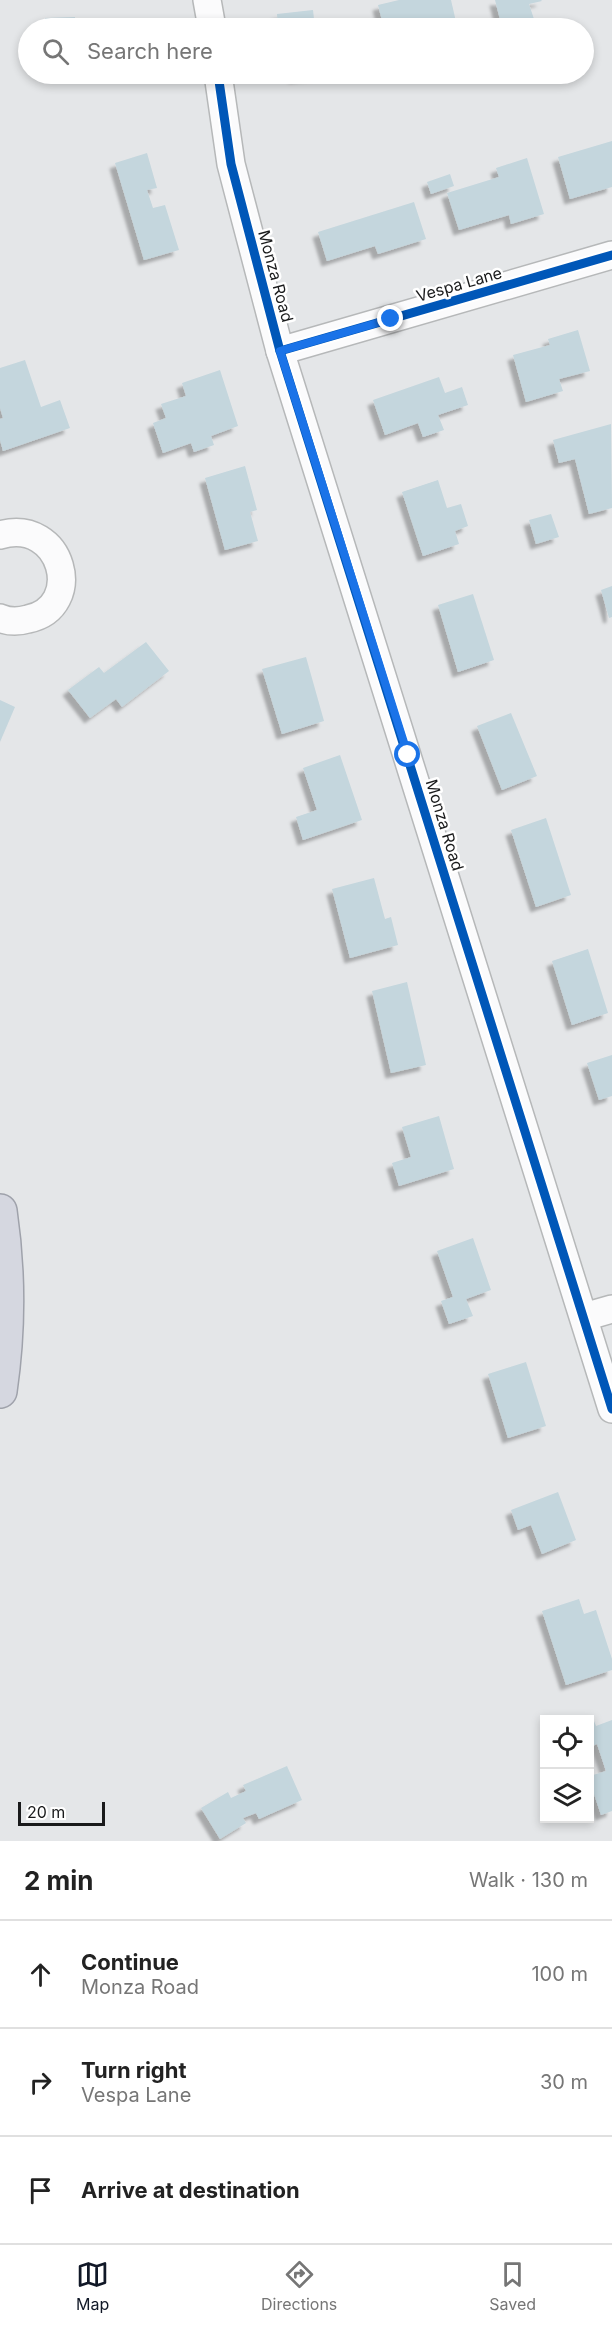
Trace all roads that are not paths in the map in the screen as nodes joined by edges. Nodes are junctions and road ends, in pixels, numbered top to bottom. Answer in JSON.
{"nodes":[{"id":1,"x":207,"y":0,"type":"edge"},
{"id":2,"x":210,"y":18,"type":"edge"},
{"id":3,"x":219,"y":84,"type":"edge"},
{"id":4,"x":612,"y":255,"type":"edge"},
{"id":5,"x":280,"y":351,"type":"junction"},
{"id":6,"x":0,"y":535,"type":"edge"},
{"id":7,"x":0,"y":618,"type":"edge"},
{"id":8,"x":0,"y":1211,"type":"edge"},
{"id":9,"x":612,"y":1309,"type":"edge"},
{"id":10,"x":584,"y":1317,"type":"junction"},
{"id":11,"x":0,"y":1390,"type":"edge"},
{"id":12,"x":612,"y":1409,"type":"edge"}],
"edges":[{"from":1,"to":2,"type":"street"},
{"from":3,"to":5,"type":"street","name":"Monza Road"},
{"from":4,"to":5,"type":"street","name":"Vespa Lane"},
{"from":5,"to":10,"type":"street","name":"Monza Road"},
{"from":6,"to":7,"type":"street"},
{"from":8,"to":11,"type":"highway"},
{"from":9,"to":10,"type":"street"},
{"from":10,"to":12,"type":"street","name":"Monza Road"}]}
